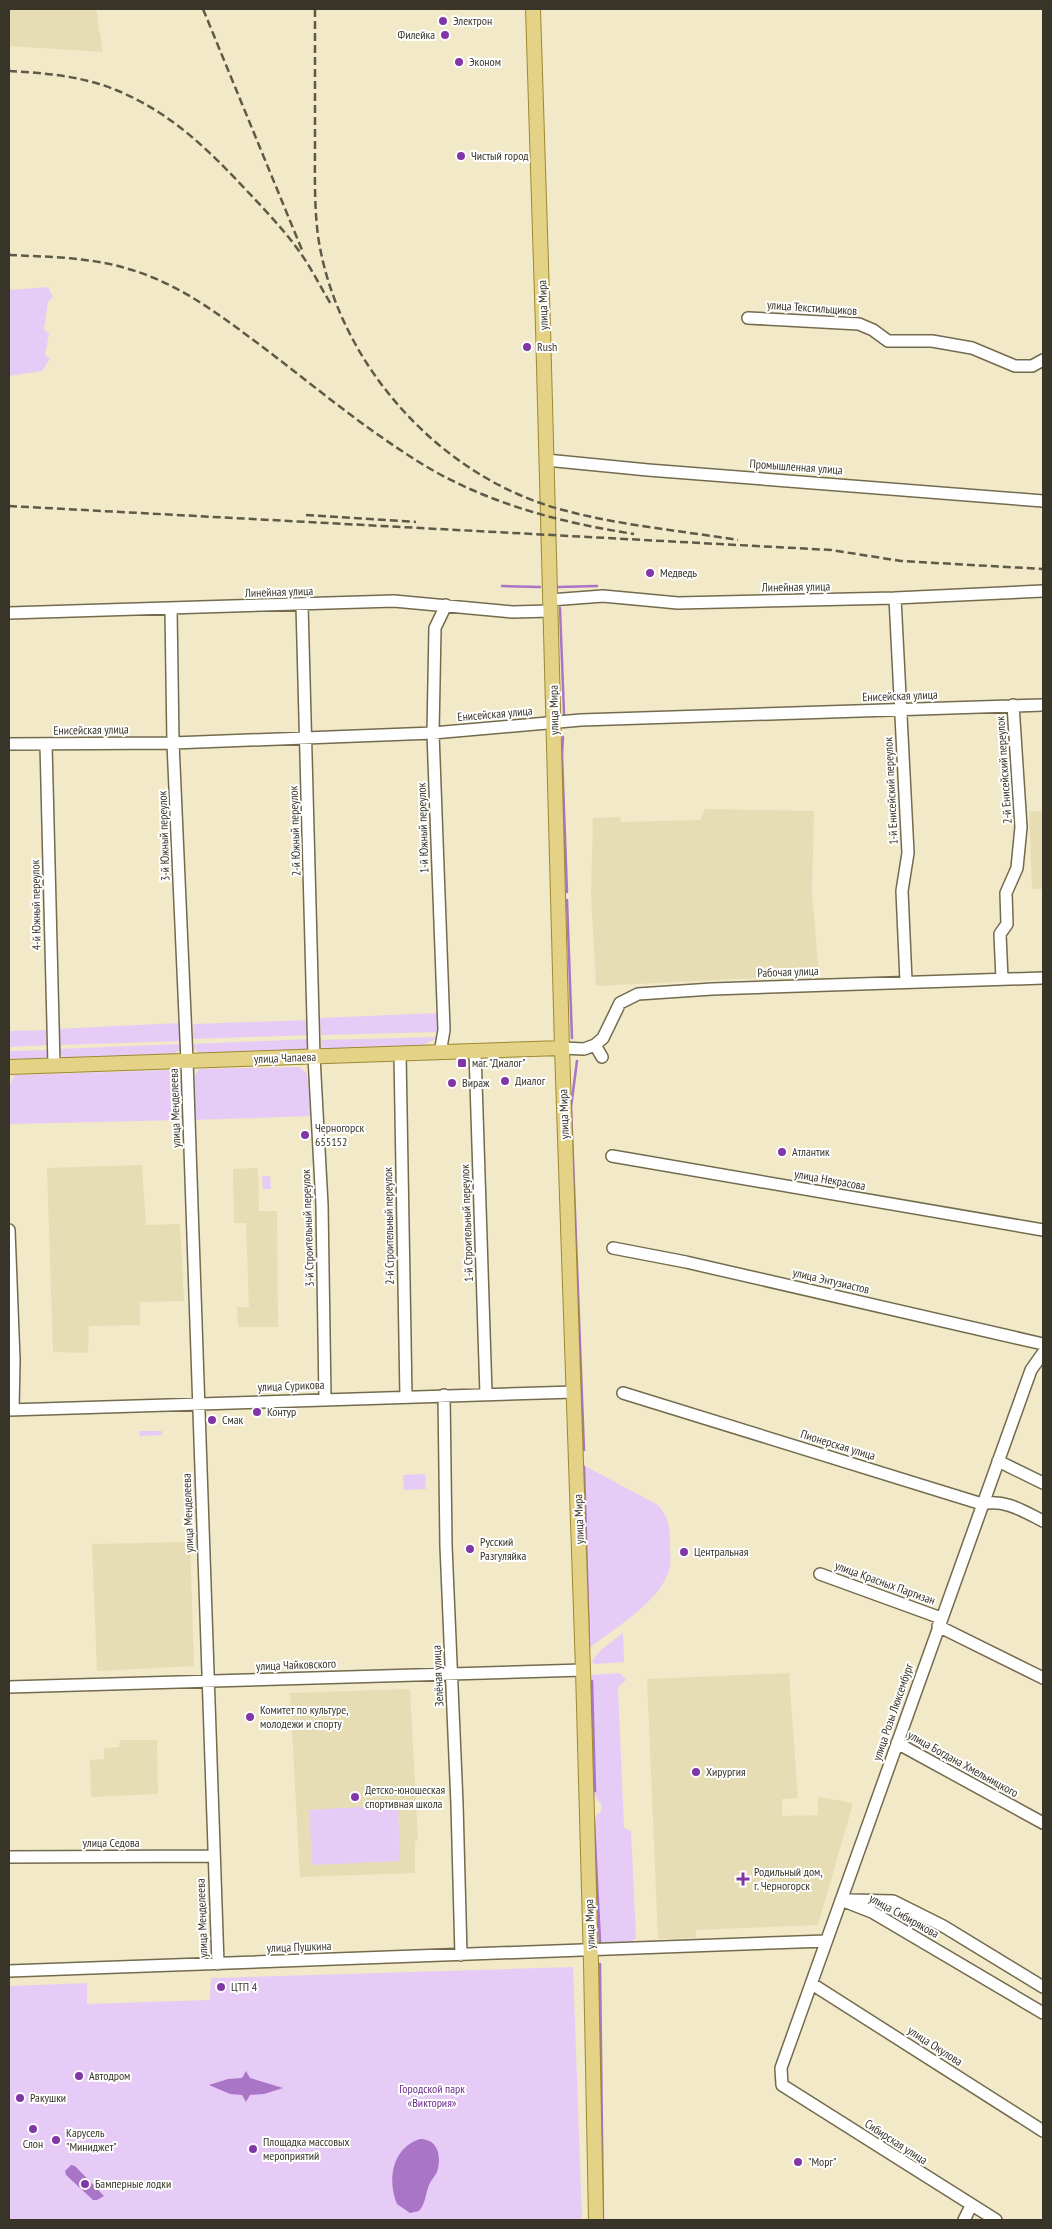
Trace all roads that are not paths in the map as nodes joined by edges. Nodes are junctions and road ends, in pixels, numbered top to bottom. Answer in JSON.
{"nodes":[{"id":1,"x":533,"y":9,"type":"edge"},
{"id":2,"x":748,"y":318,"type":"dead end"},
{"id":3,"x":1043,"y":360,"type":"edge"},
{"id":4,"x":546,"y":460,"type":"junction"},
{"id":5,"x":1043,"y":501,"type":"edge"},
{"id":6,"x":1043,"y":591,"type":"edge"},
{"id":7,"x":895,"y":598,"type":"junction"},
{"id":8,"x":302,"y":605,"type":"junction"},
{"id":9,"x":446,"y":605,"type":"junction"},
{"id":10,"x":550,"y":606,"type":"junction"},
{"id":11,"x":171,"y":609,"type":"junction"},
{"id":12,"x":9,"y":613,"type":"edge"},
{"id":13,"x":1014,"y":705,"type":"junction"},
{"id":14,"x":1043,"y":705,"type":"edge"},
{"id":15,"x":901,"y":710,"type":"junction"},
{"id":16,"x":554,"y":723,"type":"junction"},
{"id":17,"x":433,"y":733,"type":"junction"},
{"id":18,"x":306,"y":736,"type":"junction"},
{"id":19,"x":173,"y":743,"type":"junction"},
{"id":20,"x":9,"y":744,"type":"edge"},
{"id":21,"x":46,"y":744,"type":"junction"},
{"id":22,"x":1043,"y":978,"type":"edge"},
{"id":23,"x":1002,"y":979,"type":"junction"},
{"id":24,"x":906,"y":982,"type":"junction"},
{"id":25,"x":595,"y":1045,"type":"junction"},
{"id":26,"x":562,"y":1048,"type":"junction"},
{"id":27,"x":475,"y":1051,"type":"junction"},
{"id":28,"x":440,"y":1053,"type":"junction"},
{"id":29,"x":400,"y":1054,"type":"junction"},
{"id":30,"x":314,"y":1057,"type":"junction"},
{"id":31,"x":602,"y":1057,"type":"dead end"},
{"id":32,"x":187,"y":1061,"type":"junction"},
{"id":33,"x":54,"y":1065,"type":"junction"},
{"id":34,"x":9,"y":1066,"type":"edge"},
{"id":35,"x":612,"y":1156,"type":"dead end"},
{"id":36,"x":9,"y":1230,"type":"edge"},
{"id":37,"x":1043,"y":1230,"type":"edge"},
{"id":38,"x":612,"y":1248,"type":"dead end"},
{"id":39,"x":1043,"y":1344,"type":"edge"},
{"id":40,"x":1043,"y":1353,"type":"edge"},
{"id":41,"x":574,"y":1392,"type":"junction"},
{"id":42,"x":623,"y":1393,"type":"dead end"},
{"id":43,"x":486,"y":1394,"type":"junction"},
{"id":44,"x":406,"y":1396,"type":"junction"},
{"id":45,"x":444,"y":1396,"type":"junction"},
{"id":46,"x":325,"y":1399,"type":"junction"},
{"id":47,"x":198,"y":1403,"type":"junction"},
{"id":48,"x":11,"y":1410,"type":"edge"},
{"id":49,"x":998,"y":1461,"type":"junction"},
{"id":50,"x":1043,"y":1483,"type":"edge"},
{"id":51,"x":982,"y":1504,"type":"junction"},
{"id":52,"x":1043,"y":1520,"type":"edge"},
{"id":53,"x":820,"y":1574,"type":"dead end"},
{"id":54,"x":939,"y":1622,"type":"junction"},
{"id":55,"x":584,"y":1670,"type":"junction"},
{"id":56,"x":452,"y":1674,"type":"junction"},
{"id":57,"x":1043,"y":1678,"type":"edge"},
{"id":58,"x":207,"y":1682,"type":"junction"},
{"id":59,"x":9,"y":1687,"type":"edge"},
{"id":60,"x":897,"y":1743,"type":"junction"},
{"id":61,"x":1043,"y":1824,"type":"edge"},
{"id":62,"x":213,"y":1856,"type":"junction"},
{"id":63,"x":9,"y":1857,"type":"edge"},
{"id":64,"x":841,"y":1900,"type":"junction"},
{"id":65,"x":826,"y":1941,"type":"junction"},
{"id":66,"x":591,"y":1951,"type":"junction"},
{"id":67,"x":461,"y":1955,"type":"junction"},
{"id":68,"x":218,"y":1964,"type":"junction"},
{"id":69,"x":9,"y":1971,"type":"edge"},
{"id":70,"x":812,"y":1984,"type":"junction"},
{"id":71,"x":1043,"y":1987,"type":"edge"},
{"id":72,"x":1043,"y":2013,"type":"edge"},
{"id":73,"x":782,"y":2085,"type":"joint"},
{"id":74,"x":1043,"y":2131,"type":"edge"},
{"id":75,"x":972,"y":2206,"type":"junction"},
{"id":76,"x":596,"y":2220,"type":"edge"},
{"id":77,"x":964,"y":2220,"type":"edge"},
{"id":78,"x":996,"y":2220,"type":"edge"}],
"edges":[{"from":1,"to":4,"type":"main road","name":"улица Мира"},
{"from":2,"to":3,"type":"street","name":"улица Текстильщиков"},
{"from":4,"to":5,"type":"street","name":"Промышленная улица"},
{"from":4,"to":10,"type":"main road","name":"улица Мира"},
{"from":6,"to":7,"type":"street","name":"Линейная улица"},
{"from":7,"to":10,"type":"street","name":"Линейная улица"},
{"from":7,"to":15,"type":"street","name":"1-й Енисейский переулок"},
{"from":8,"to":9,"type":"street","name":"Линейная улица"},
{"from":8,"to":11,"type":"street","name":"Линейная улица"},
{"from":8,"to":18,"type":"street","name":"2-й Южный переулок"},
{"from":9,"to":10,"type":"street","name":"Линейная улица"},
{"from":9,"to":17,"type":"street","name":"1-й Южный переулок"},
{"from":10,"to":16,"type":"main road","name":"улица Мира"},
{"from":11,"to":12,"type":"street","name":"Линейная улица"},
{"from":11,"to":19,"type":"street","name":"3-й Южный переулок"},
{"from":13,"to":14,"type":"street","name":"Енисейская улица"},
{"from":13,"to":15,"type":"street","name":"Енисейская улица"},
{"from":13,"to":23,"type":"street","name":"2-й Енисейский переулок"},
{"from":15,"to":16,"type":"street","name":"Енисейская улица"},
{"from":15,"to":24,"type":"street","name":"1-й Енисейский переулок"},
{"from":16,"to":17,"type":"street","name":"Енисейская улица"},
{"from":16,"to":26,"type":"main road","name":"улица Мира"},
{"from":17,"to":18,"type":"street","name":"Енисейская улица"},
{"from":17,"to":28,"type":"street","name":"1-й Южный переулок"},
{"from":18,"to":19,"type":"street","name":"Енисейская улица"},
{"from":18,"to":30,"type":"street","name":"2-й Южный переулок"},
{"from":19,"to":21,"type":"street","name":"Енисейская улица"},
{"from":19,"to":32,"type":"street","name":"3-й Южный переулок"},
{"from":20,"to":21,"type":"street","name":"Енисейская улица"},
{"from":21,"to":33,"type":"street","name":"4-й Южный переулок"},
{"from":22,"to":23,"type":"street","name":"Рабочая улица"},
{"from":23,"to":24,"type":"street","name":"Рабочая улица"},
{"from":24,"to":25,"type":"street","name":"Рабочая улица"},
{"from":25,"to":26,"type":"street"},
{"from":25,"to":31,"type":"street"},
{"from":26,"to":27,"type":"main road","name":"улица Чапаева"},
{"from":26,"to":41,"type":"main road","name":"улица Мира"},
{"from":27,"to":28,"type":"main road","name":"улица Чапаева"},
{"from":27,"to":43,"type":"street","name":"1-й Строительный переулок"},
{"from":28,"to":29,"type":"main road","name":"улица Чапаева"},
{"from":29,"to":30,"type":"main road","name":"улица Чапаева"},
{"from":29,"to":44,"type":"street","name":"2-й Строительный переулок"},
{"from":30,"to":32,"type":"main road","name":"улица Чапаева"},
{"from":30,"to":46,"type":"street","name":"3-й Строительный переулок"},
{"from":32,"to":33,"type":"main road","name":"улица Чапаева"},
{"from":32,"to":47,"type":"street","name":"улица Менделеева"},
{"from":33,"to":34,"type":"main road","name":"улица Чапаева"},
{"from":35,"to":37,"type":"street","name":"улица Некрасова"},
{"from":36,"to":48,"type":"street"},
{"from":38,"to":39,"type":"street","name":"улица Энтузиастов"},
{"from":40,"to":49,"type":"street","name":"улица Розы Люксембург"},
{"from":41,"to":43,"type":"street","name":"улица Сурикова"},
{"from":41,"to":55,"type":"main road","name":"улица Мира"},
{"from":42,"to":51,"type":"street","name":"Пионерская улица"},
{"from":43,"to":45,"type":"street","name":"улица Сурикова"},
{"from":44,"to":45,"type":"street","name":"улица Сурикова"},
{"from":44,"to":46,"type":"street","name":"улица Сурикова"},
{"from":45,"to":56,"type":"street","name":"Зелёная улица"},
{"from":46,"to":47,"type":"street","name":"улица Сурикова"},
{"from":47,"to":48,"type":"street","name":"улица Сурикова"},
{"from":47,"to":58,"type":"street","name":"улица Менделеева"},
{"from":49,"to":50,"type":"street"},
{"from":49,"to":51,"type":"street","name":"улица Розы Люксембург"},
{"from":51,"to":52,"type":"street","name":"Пионерская улица"},
{"from":51,"to":54,"type":"street","name":"улица Розы Люксембург"},
{"from":53,"to":54,"type":"street","name":"улица Красных Партизан"},
{"from":54,"to":57,"type":"street","name":"улица Красных Партизан"},
{"from":54,"to":60,"type":"street","name":"улица Розы Люксембург"},
{"from":55,"to":56,"type":"street","name":"улица Чайковского"},
{"from":55,"to":66,"type":"main road","name":"улица Мира"},
{"from":56,"to":58,"type":"street","name":"улица Чайковского"},
{"from":56,"to":67,"type":"street","name":"Зелёная улица"},
{"from":58,"to":59,"type":"street","name":"улица Чайковского"},
{"from":58,"to":62,"type":"street","name":"улица Менделеева"},
{"from":60,"to":61,"type":"street","name":"улица Богдана Хмельницкого"},
{"from":60,"to":64,"type":"street","name":"улица Розы Люксембург"},
{"from":62,"to":63,"type":"street","name":"улица Седова"},
{"from":62,"to":68,"type":"street","name":"улица Менделеева"},
{"from":64,"to":65,"type":"street","name":"улица Розы Люксембург"},
{"from":64,"to":71,"type":"street","name":"улица Сибирякова"},
{"from":64,"to":72,"type":"street","name":"улица Сибирякова"},
{"from":65,"to":66,"type":"street","name":"улица Пушкина"},
{"from":65,"to":70,"type":"street","name":"улица Розы Люксембург"},
{"from":66,"to":67,"type":"street","name":"улица Пушкина"},
{"from":66,"to":76,"type":"main road","name":"улица Мира"},
{"from":67,"to":68,"type":"street","name":"улица Пушкина"},
{"from":68,"to":69,"type":"street","name":"улица Пушкина"},
{"from":70,"to":73,"type":"street","name":"улица Розы Люксембург"},
{"from":70,"to":74,"type":"street","name":"улица Окулова"},
{"from":73,"to":75,"type":"street","name":"Сибирская улица"},
{"from":75,"to":77,"type":"street"},
{"from":75,"to":78,"type":"street","name":"Сибирская улица"}]}
